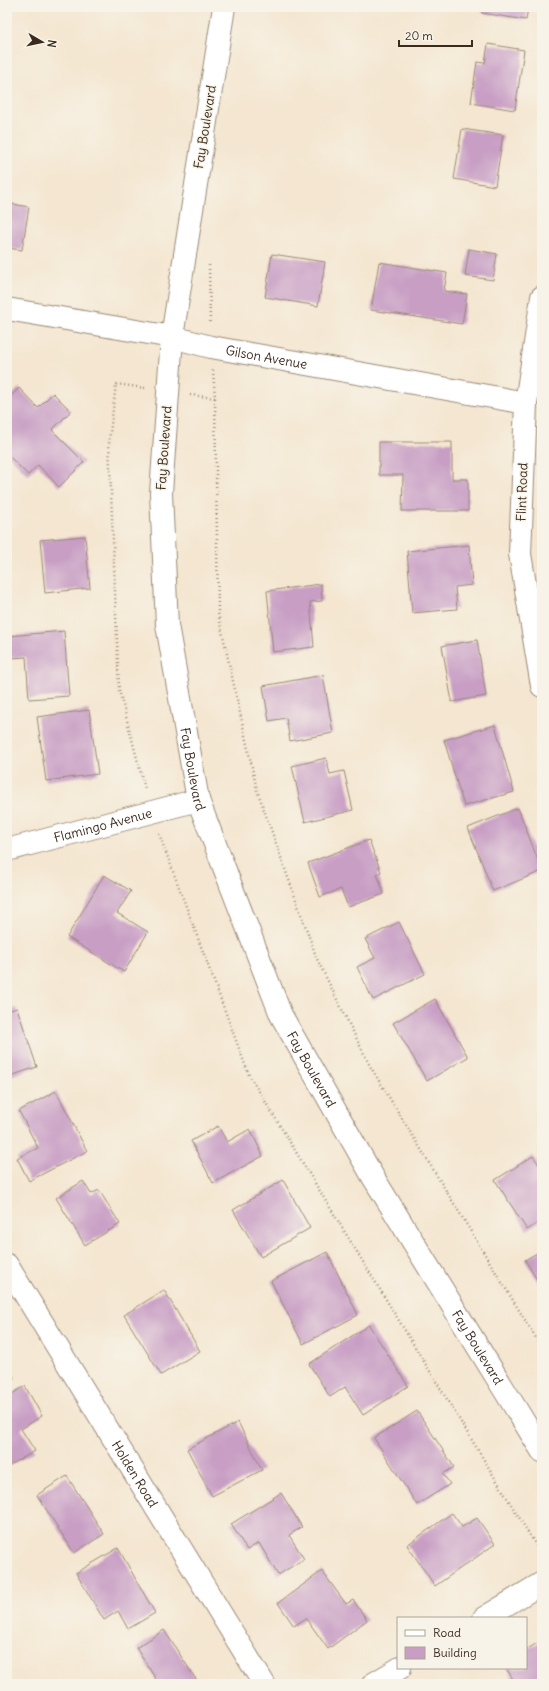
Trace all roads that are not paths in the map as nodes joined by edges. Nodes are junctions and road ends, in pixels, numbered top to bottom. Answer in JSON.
{"nodes":[{"id":1,"x":224,"y":7,"type":"edge"},
{"id":2,"x":542,"y":297,"type":"edge"},
{"id":3,"x":7,"y":309,"type":"edge"},
{"id":4,"x":172,"y":337,"type":"junction"},
{"id":5,"x":526,"y":403,"type":"junction"},
{"id":6,"x":542,"y":686,"type":"edge"},
{"id":7,"x":198,"y":800,"type":"junction"},
{"id":8,"x":7,"y":850,"type":"edge"},
{"id":9,"x":7,"y":1264,"type":"edge"},
{"id":10,"x":542,"y":1451,"type":"edge"},
{"id":11,"x":542,"y":1583,"type":"edge"},
{"id":12,"x":486,"y":1617,"type":"edge"},
{"id":13,"x":398,"y":1669,"type":"edge"},
{"id":14,"x":264,"y":1684,"type":"edge"},
{"id":15,"x":373,"y":1684,"type":"edge"}],
"edges":[{"from":1,"to":4,"type":"street","name":"Fay Boulevard"},
{"from":2,"to":5,"type":"street","name":"Flint Road"},
{"from":3,"to":4,"type":"street","name":"Gilson Avenue"},
{"from":4,"to":5,"type":"street","name":"Gilson Avenue"},
{"from":4,"to":7,"type":"street","name":"Fay Boulevard"},
{"from":5,"to":6,"type":"street","name":"Flint Road"},
{"from":7,"to":8,"type":"street","name":"Flamingo Avenue"},
{"from":7,"to":10,"type":"street","name":"Fay Boulevard"},
{"from":9,"to":14,"type":"street","name":"Holden Road"},
{"from":11,"to":12,"type":"street"},
{"from":13,"to":15,"type":"street"}]}
